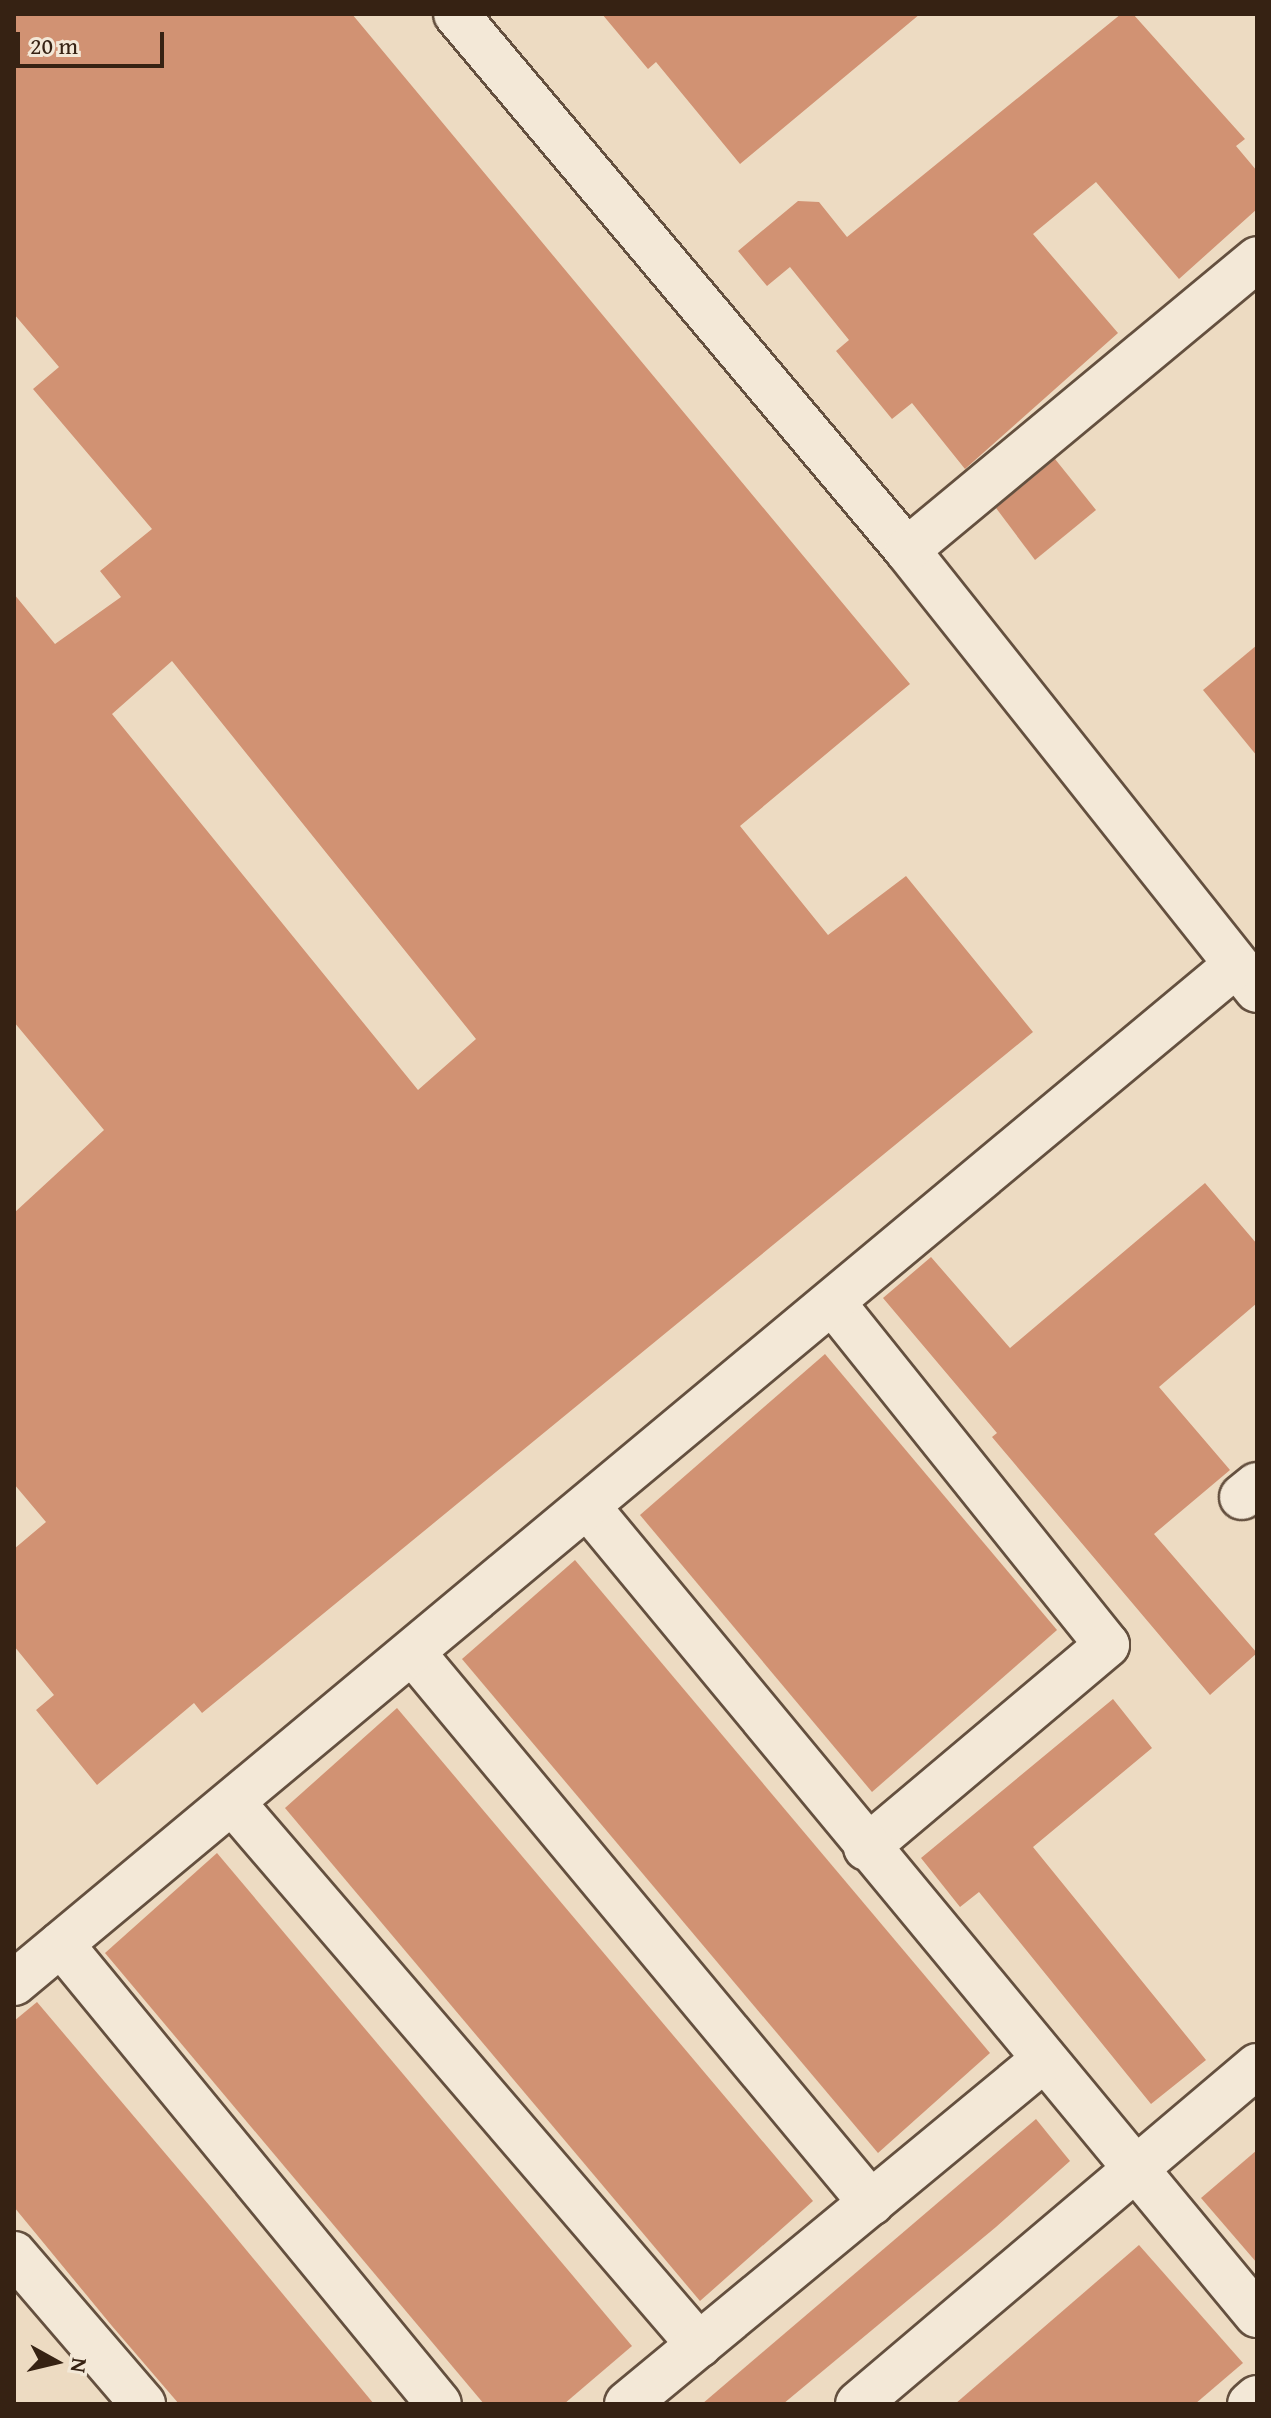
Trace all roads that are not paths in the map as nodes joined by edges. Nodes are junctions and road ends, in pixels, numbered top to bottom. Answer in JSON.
{"nodes":[{"id":1,"x":456,"y":14,"type":"edge"},
{"id":2,"x":1257,"y":259,"type":"edge"},
{"id":3,"x":907,"y":550,"type":"junction"},
{"id":4,"x":1246,"y":977,"type":"edge"},
{"id":5,"x":833,"y":1303,"type":"junction"},
{"id":6,"x":588,"y":1507,"type":"junction"},
{"id":7,"x":413,"y":1653,"type":"junction"},
{"id":8,"x":233,"y":1803,"type":"junction"},
{"id":9,"x":866,"y":1848,"type":"junction"},
{"id":10,"x":61,"y":1944,"type":"junction"},
{"id":11,"x":14,"y":1983,"type":"edge"},
{"id":12,"x":1042,"y":2061,"type":"junction"},
{"id":13,"x":1257,"y":2066,"type":"edge"},
{"id":14,"x":1134,"y":2172,"type":"junction"},
{"id":15,"x":871,"y":2203,"type":"junction"},
{"id":16,"x":14,"y":2254,"type":"edge"},
{"id":17,"x":1257,"y":2315,"type":"edge"},
{"id":18,"x":699,"y":2345,"type":"junction"},
{"id":19,"x":1257,"y":2398,"type":"edge"},
{"id":20,"x":143,"y":2404,"type":"edge"},
{"id":21,"x":439,"y":2404,"type":"edge"},
{"id":22,"x":627,"y":2404,"type":"edge"},
{"id":23,"x":858,"y":2404,"type":"edge"},
{"id":24,"x":1250,"y":2404,"type":"edge"}],
"edges":[{"from":1,"to":3,"type":"street"},
{"from":2,"to":3,"type":"street"},
{"from":3,"to":4,"type":"street"},
{"from":4,"to":5,"type":"street"},
{"from":5,"to":6,"type":"street"},
{"from":5,"to":9,"type":"street"},
{"from":6,"to":7,"type":"street"},
{"from":6,"to":9,"type":"street"},
{"from":7,"to":8,"type":"street"},
{"from":7,"to":15,"type":"street"},
{"from":8,"to":10,"type":"street"},
{"from":8,"to":18,"type":"street"},
{"from":9,"to":12,"type":"street"},
{"from":10,"to":11,"type":"street"},
{"from":10,"to":21,"type":"street"},
{"from":12,"to":14,"type":"street"},
{"from":12,"to":15,"type":"street"},
{"from":13,"to":14,"type":"street"},
{"from":14,"to":17,"type":"street"},
{"from":14,"to":23,"type":"street"},
{"from":15,"to":18,"type":"street"},
{"from":16,"to":20,"type":"street"},
{"from":18,"to":22,"type":"street"},
{"from":19,"to":24,"type":"street"}]}
